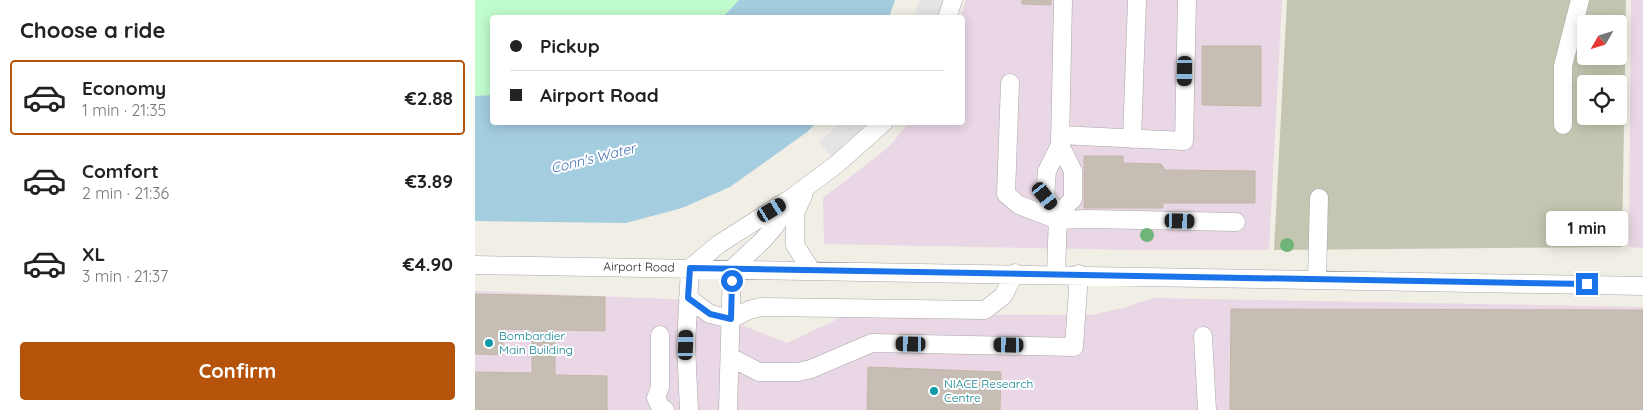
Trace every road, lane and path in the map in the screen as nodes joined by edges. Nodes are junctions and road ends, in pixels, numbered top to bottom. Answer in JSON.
{"nodes":[{"id":1,"x":953,"y":0,"type":"edge"},
{"id":2,"x":1063,"y":0,"type":"edge"},
{"id":3,"x":1137,"y":0,"type":"edge"},
{"id":4,"x":1187,"y":0,"type":"edge"},
{"id":5,"x":1580,"y":0,"type":"edge"},
{"id":6,"x":948,"y":15,"type":"edge"},
{"id":7,"x":1010,"y":83,"type":"dead end"},
{"id":8,"x":881,"y":125,"type":"edge"},
{"id":9,"x":1563,"y":125,"type":"dead end"},
{"id":10,"x":1132,"y":139,"type":"junction"},
{"id":11,"x":1060,"y":140,"type":"junction"},
{"id":12,"x":807,"y":186,"type":"junction"},
{"id":13,"x":793,"y":197,"type":"junction"},
{"id":14,"x":1319,"y":198,"type":"dead end"},
{"id":15,"x":1058,"y":217,"type":"junction"},
{"id":16,"x":1236,"y":222,"type":"dead end"},
{"id":17,"x":475,"y":265,"type":"edge"},
{"id":18,"x":690,"y":268,"type":"junction"},
{"id":19,"x":732,"y":268,"type":"junction"},
{"id":20,"x":811,"y":270,"type":"junction"},
{"id":21,"x":1015,"y":273,"type":"junction"},
{"id":22,"x":1056,"y":274,"type":"junction"},
{"id":23,"x":1079,"y":274,"type":"junction"},
{"id":24,"x":1317,"y":280,"type":"junction"},
{"id":25,"x":1643,"y":286,"type":"edge"},
{"id":26,"x":688,"y":298,"type":"junction"},
{"id":27,"x":731,"y":319,"type":"junction"},
{"id":28,"x":661,"y":335,"type":"dead end"},
{"id":29,"x":1203,"y":336,"type":"dead end"},
{"id":30,"x":730,"y":357,"type":"junction"},
{"id":31,"x":665,"y":410,"type":"edge"},
{"id":32,"x":689,"y":410,"type":"edge"},
{"id":33,"x":728,"y":410,"type":"edge"},
{"id":34,"x":1207,"y":410,"type":"edge"}],
"edges":[{"from":1,"to":6,"type":"street"},
{"from":2,"to":11,"type":"street"},
{"from":3,"to":10,"type":"street"},
{"from":4,"to":10,"type":"street"},
{"from":5,"to":9,"type":"street"},
{"from":7,"to":15,"type":"street"},
{"from":8,"to":12,"type":"street"},
{"from":10,"to":11,"type":"street"},
{"from":11,"to":15,"type":"street"},
{"from":11,"to":15,"type":"street"},
{"from":12,"to":13,"type":"street"},
{"from":12,"to":20,"type":"street"},
{"from":13,"to":18,"type":"street"},
{"from":13,"to":19,"type":"street"},
{"from":14,"to":24,"type":"street"},
{"from":15,"to":16,"type":"street"},
{"from":15,"to":22,"type":"street"},
{"from":17,"to":18,"type":"street","name":"Airport Road"},
{"from":18,"to":19,"type":"street","name":"Airport Road"},
{"from":18,"to":26,"type":"street"},
{"from":19,"to":20,"type":"street","name":"Airport Road"},
{"from":19,"to":27,"type":"street"},
{"from":20,"to":21,"type":"street","name":"Airport Road"},
{"from":21,"to":22,"type":"street","name":"Airport Road"},
{"from":21,"to":27,"type":"street"},
{"from":22,"to":23,"type":"street","name":"Airport Road"},
{"from":23,"to":24,"type":"street","name":"Airport Road"},
{"from":23,"to":30,"type":"street"},
{"from":24,"to":25,"type":"street","name":"Airport Road"},
{"from":26,"to":27,"type":"street"},
{"from":26,"to":32,"type":"street"},
{"from":27,"to":30,"type":"street"},
{"from":28,"to":31,"type":"street"},
{"from":29,"to":34,"type":"street"},
{"from":30,"to":33,"type":"street"}]}
